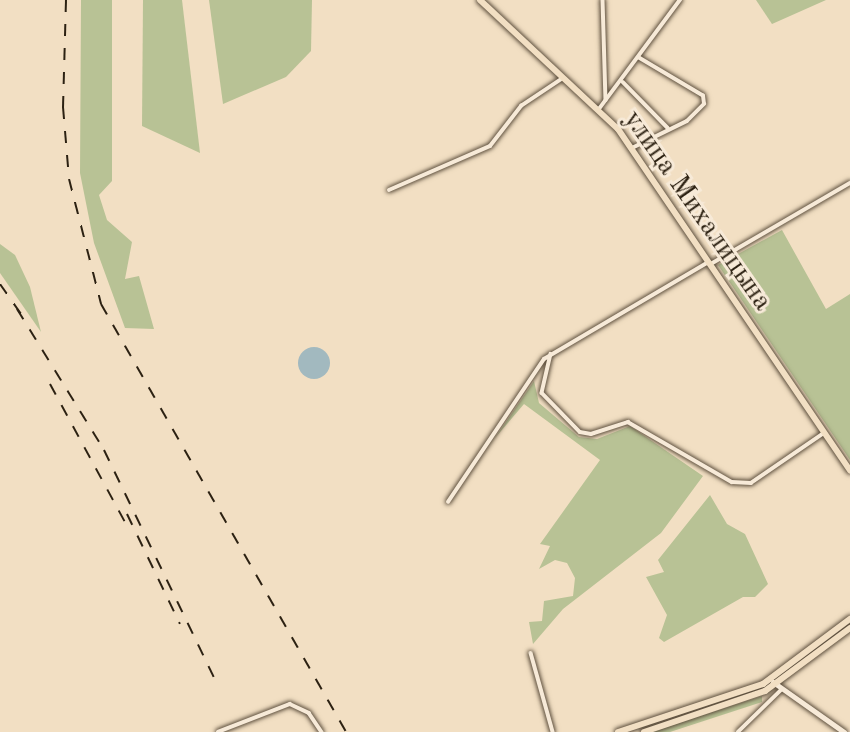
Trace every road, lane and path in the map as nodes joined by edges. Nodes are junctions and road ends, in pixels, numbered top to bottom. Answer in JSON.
{"nodes":[{"id":1,"x":480,"y":0,"type":"edge"},
{"id":2,"x":603,"y":0,"type":"edge"},
{"id":3,"x":680,"y":0,"type":"edge"},
{"id":4,"x":639,"y":58,"type":"junction"},
{"id":5,"x":565,"y":77,"type":"junction"},
{"id":6,"x":623,"y":82,"type":"junction"},
{"id":7,"x":606,"y":100,"type":"junction"},
{"id":8,"x":599,"y":109,"type":"junction"},
{"id":9,"x":668,"y":128,"type":"junction"},
{"id":10,"x":632,"y":148,"type":"junction"},
{"id":11,"x":850,"y":183,"type":"edge"},
{"id":12,"x":389,"y":190,"type":"dead end"},
{"id":13,"x":710,"y":263,"type":"junction"},
{"id":14,"x":551,"y":354,"type":"junction"},
{"id":15,"x":824,"y":433,"type":"junction"},
{"id":16,"x":850,"y":471,"type":"edge"},
{"id":17,"x":448,"y":502,"type":"dead end"},
{"id":18,"x":850,"y":619,"type":"edge"},
{"id":19,"x":850,"y":628,"type":"edge"},
{"id":20,"x":531,"y":653,"type":"dead end"},
{"id":21,"x":775,"y":686,"type":"junction"},
{"id":22,"x":218,"y":732,"type":"edge"},
{"id":23,"x":322,"y":732,"type":"edge"},
{"id":24,"x":553,"y":732,"type":"edge"},
{"id":25,"x":618,"y":732,"type":"edge"},
{"id":26,"x":644,"y":732,"type":"edge"},
{"id":27,"x":738,"y":732,"type":"edge"},
{"id":28,"x":844,"y":732,"type":"edge"}],
"edges":[{"from":1,"to":5,"type":"main road","name":"улица Михалицына"},
{"from":2,"to":7,"type":"street"},
{"from":3,"to":4,"type":"street"},
{"from":4,"to":6,"type":"street"},
{"from":4,"to":9,"type":"street"},
{"from":5,"to":8,"type":"main road","name":"улица Михалицына"},
{"from":5,"to":12,"type":"street"},
{"from":6,"to":7,"type":"street"},
{"from":6,"to":9,"type":"street"},
{"from":7,"to":8,"type":"street"},
{"from":8,"to":10,"type":"main road","name":"улица Михалицына"},
{"from":9,"to":10,"type":"street"},
{"from":10,"to":13,"type":"main road","name":"улица Михалицына"},
{"from":11,"to":13,"type":"street"},
{"from":13,"to":14,"type":"street"},
{"from":13,"to":15,"type":"main road","name":"улица Михалицына"},
{"from":14,"to":15,"type":"street"},
{"from":14,"to":17,"type":"street"},
{"from":15,"to":16,"type":"main road","name":"улица Михалицына"},
{"from":18,"to":21,"type":"main road"},
{"from":19,"to":21,"type":"main road"},
{"from":20,"to":24,"type":"street"},
{"from":21,"to":25,"type":"main road"},
{"from":21,"to":26,"type":"main road"},
{"from":21,"to":27,"type":"street"},
{"from":21,"to":28,"type":"main road"},
{"from":22,"to":23,"type":"street"}]}
